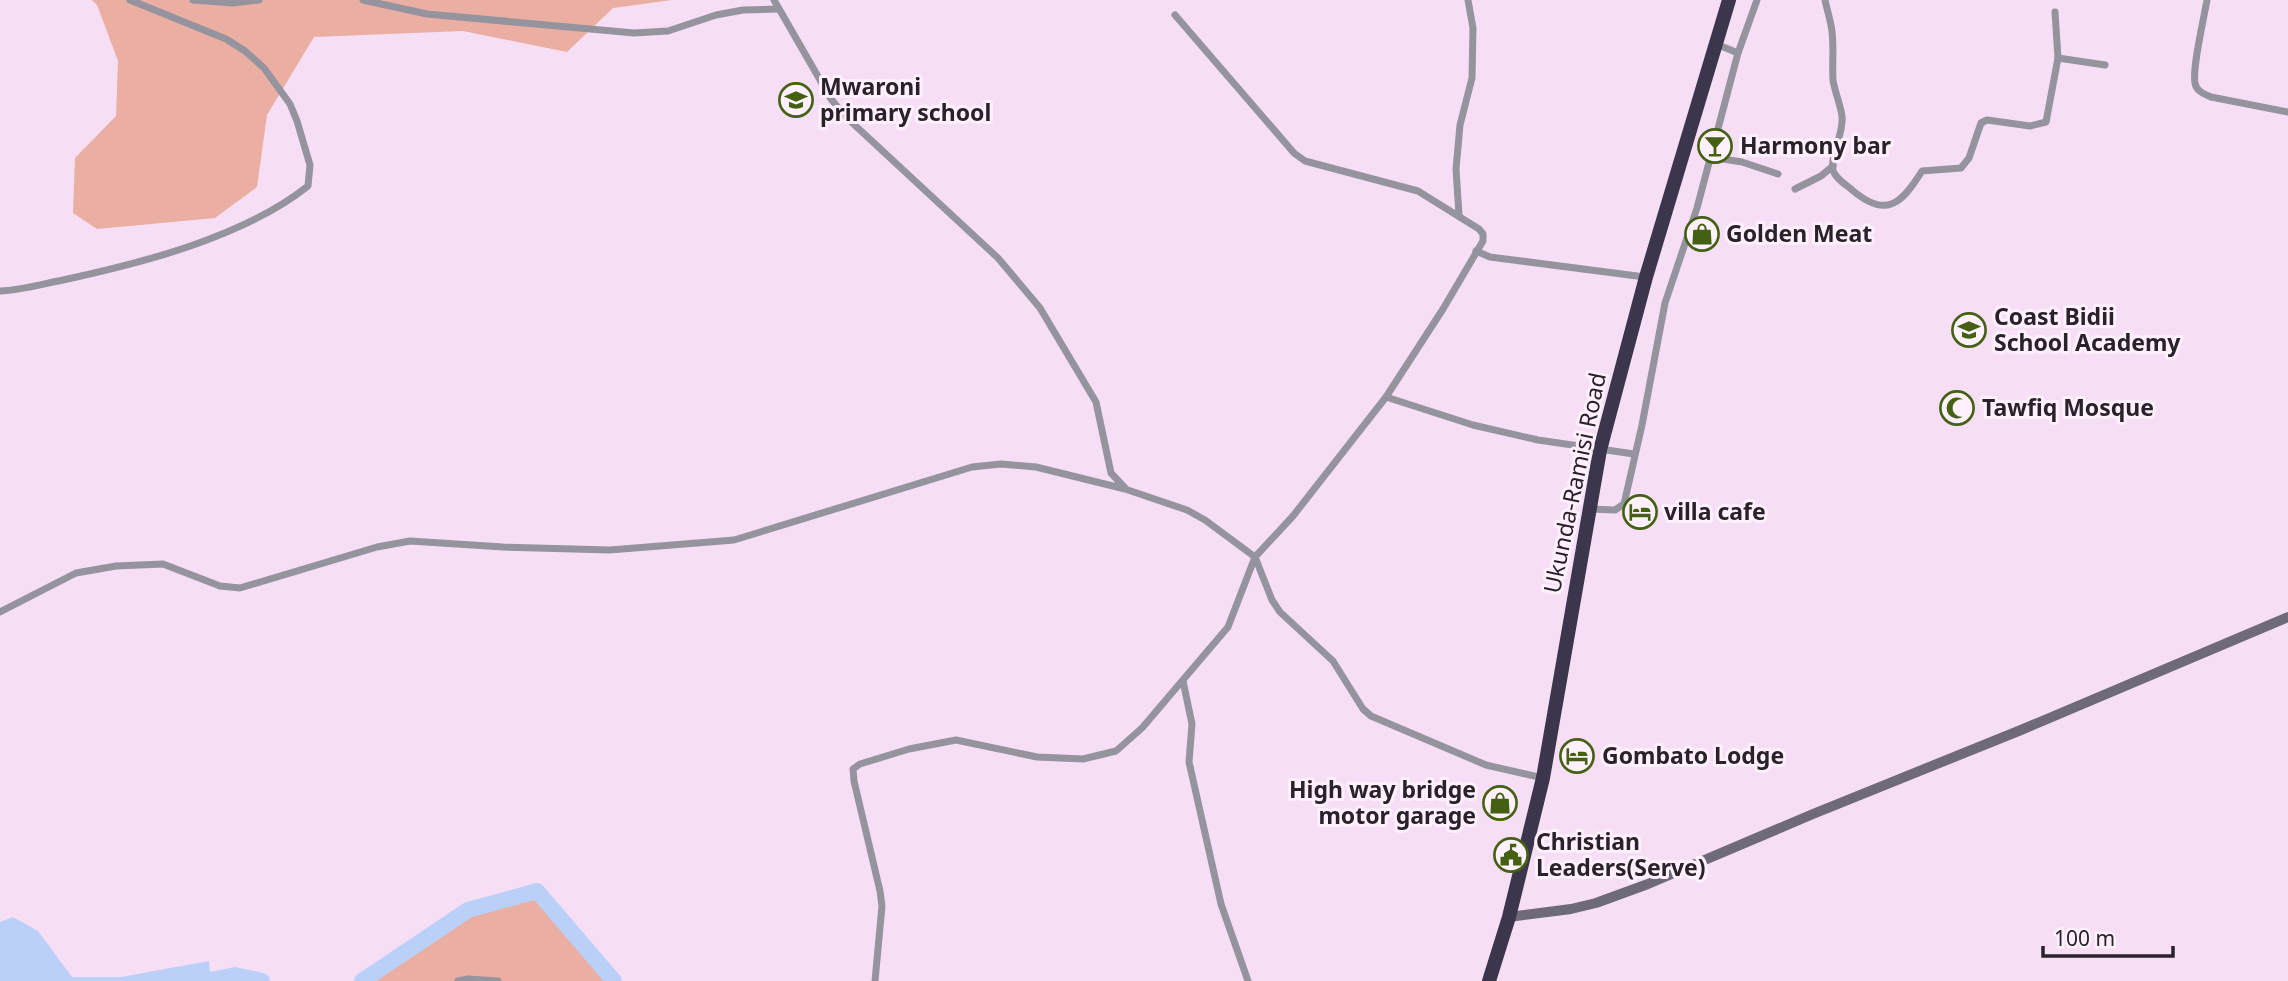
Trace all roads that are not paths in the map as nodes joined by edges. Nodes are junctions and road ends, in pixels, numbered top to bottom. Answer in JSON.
{"nodes":[{"id":1,"x":130,"y":0,"type":"edge"},
{"id":2,"x":193,"y":0,"type":"edge"},
{"id":3,"x":259,"y":0,"type":"edge"},
{"id":4,"x":363,"y":0,"type":"edge"},
{"id":5,"x":774,"y":0,"type":"edge"},
{"id":6,"x":1468,"y":0,"type":"edge"},
{"id":7,"x":1729,"y":0,"type":"edge"},
{"id":8,"x":1757,"y":0,"type":"edge"},
{"id":9,"x":1825,"y":0,"type":"edge"},
{"id":10,"x":2207,"y":0,"type":"edge"},
{"id":11,"x":778,"y":9,"type":"junction"},
{"id":12,"x":2055,"y":12,"type":"dead end"},
{"id":13,"x":1175,"y":15,"type":"dead end"},
{"id":14,"x":1716,"y":44,"type":"junction"},
{"id":15,"x":1738,"y":53,"type":"junction"},
{"id":16,"x":2058,"y":58,"type":"junction"},
{"id":17,"x":2105,"y":65,"type":"dead end"},
{"id":18,"x":2288,"y":112,"type":"edge"},
{"id":19,"x":1710,"y":157,"type":"junction"},
{"id":20,"x":1833,"y":166,"type":"junction"},
{"id":21,"x":1778,"y":174,"type":"dead end"},
{"id":22,"x":1795,"y":189,"type":"dead end"},
{"id":23,"x":1459,"y":215,"type":"junction"},
{"id":24,"x":1476,"y":251,"type":"junction"},
{"id":25,"x":1646,"y":278,"type":"junction"},
{"id":26,"x":0,"y":291,"type":"edge"},
{"id":27,"x":1386,"y":397,"type":"junction"},
{"id":28,"x":1600,"y":450,"type":"junction"},
{"id":29,"x":1634,"y":454,"type":"junction"},
{"id":30,"x":1125,"y":489,"type":"junction"},
{"id":31,"x":1589,"y":509,"type":"junction"},
{"id":32,"x":1255,"y":557,"type":"junction"},
{"id":33,"x":0,"y":612,"type":"edge"},
{"id":34,"x":2288,"y":617,"type":"edge"},
{"id":35,"x":1183,"y":681,"type":"junction"},
{"id":36,"x":1543,"y":778,"type":"junction"},
{"id":37,"x":1508,"y":917,"type":"junction"},
{"id":38,"x":458,"y":981,"type":"edge"},
{"id":39,"x":498,"y":981,"type":"edge"},
{"id":40,"x":875,"y":981,"type":"edge"},
{"id":41,"x":1248,"y":981,"type":"edge"},
{"id":42,"x":1489,"y":981,"type":"edge"}],
"edges":[{"from":1,"to":26,"type":"street"},
{"from":2,"to":3,"type":"street"},
{"from":4,"to":11,"type":"street"},
{"from":5,"to":11,"type":"street"},
{"from":6,"to":23,"type":"street"},
{"from":7,"to":14,"type":"highway","name":"Ukunda-Ramisi Road"},
{"from":8,"to":15,"type":"street"},
{"from":9,"to":20,"type":"street"},
{"from":10,"to":18,"type":"street"},
{"from":11,"to":30,"type":"street"},
{"from":12,"to":16,"type":"street"},
{"from":13,"to":23,"type":"street"},
{"from":14,"to":15,"type":"street"},
{"from":14,"to":25,"type":"highway","name":"Ukunda-Ramisi Road"},
{"from":15,"to":19,"type":"street"},
{"from":16,"to":17,"type":"street"},
{"from":16,"to":20,"type":"street"},
{"from":19,"to":21,"type":"street"},
{"from":19,"to":29,"type":"street"},
{"from":20,"to":22,"type":"street"},
{"from":23,"to":24,"type":"street"},
{"from":24,"to":25,"type":"street"},
{"from":24,"to":27,"type":"street"},
{"from":25,"to":28,"type":"highway","name":"Ukunda-Ramisi Road"},
{"from":27,"to":28,"type":"street"},
{"from":27,"to":32,"type":"street"},
{"from":28,"to":29,"type":"street"},
{"from":28,"to":31,"type":"highway","name":"Ukunda-Ramisi Road"},
{"from":29,"to":31,"type":"street"},
{"from":30,"to":32,"type":"street"},
{"from":30,"to":33,"type":"street"},
{"from":31,"to":36,"type":"highway","name":"Ukunda-Ramisi Road"},
{"from":32,"to":35,"type":"street"},
{"from":32,"to":36,"type":"street"},
{"from":34,"to":37,"type":"street"},
{"from":35,"to":40,"type":"street"},
{"from":35,"to":41,"type":"street"},
{"from":36,"to":37,"type":"highway","name":"Ukunda-Ramisi Road"},
{"from":37,"to":42,"type":"highway","name":"Ukunda-Ramisi Road"},
{"from":38,"to":39,"type":"street"}]}
